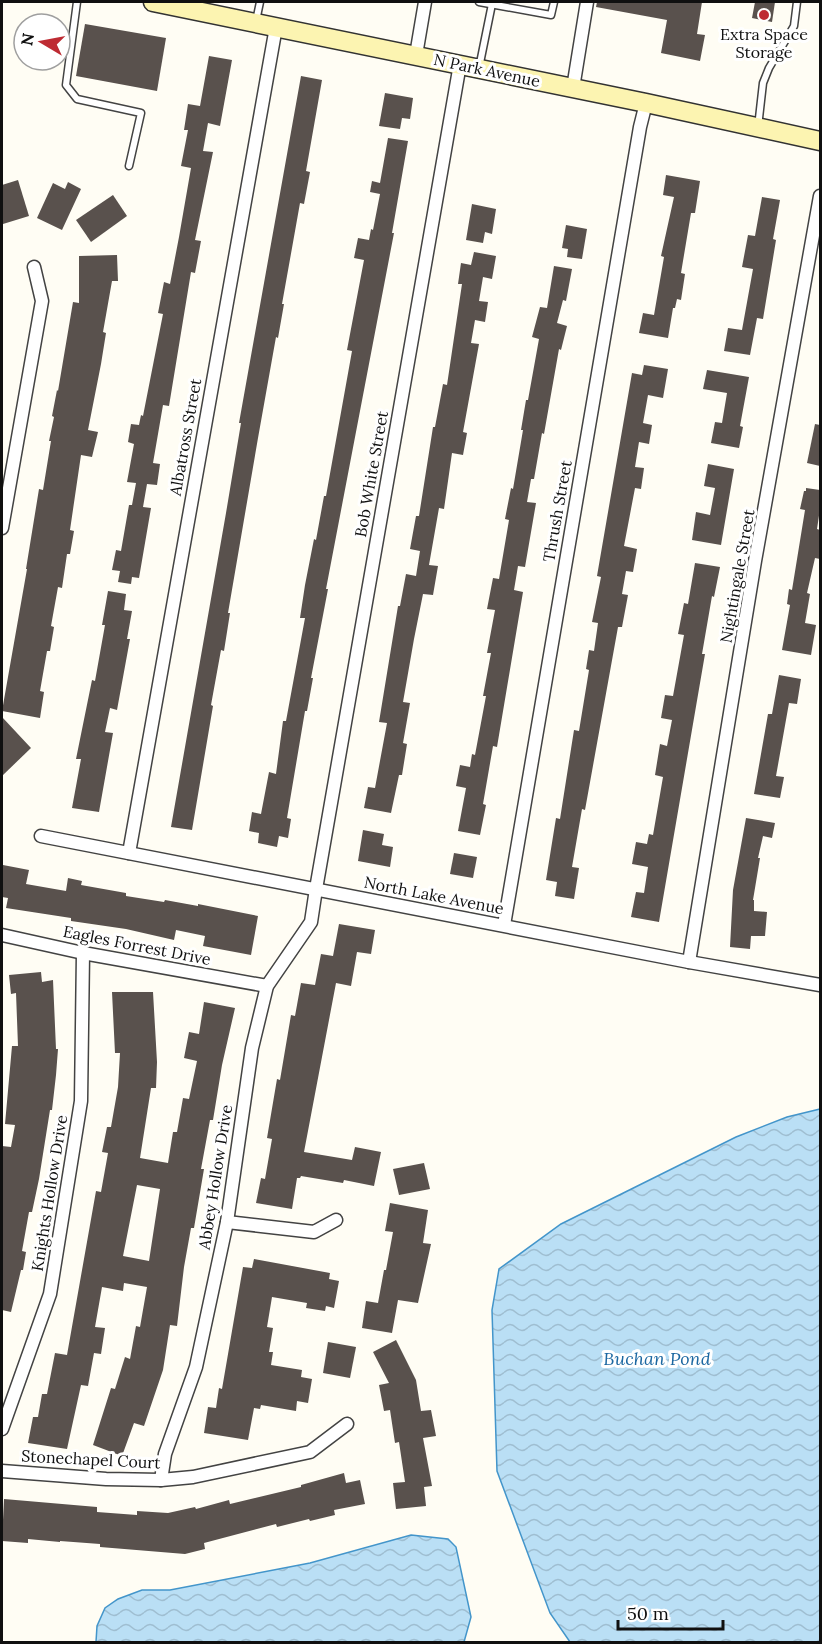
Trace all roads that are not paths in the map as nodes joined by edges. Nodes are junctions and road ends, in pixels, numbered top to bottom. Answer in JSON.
{"nodes":[{"id":1,"x":77,"y":2,"type":"edge"},
{"id":2,"x":153,"y":2,"type":"edge"},
{"id":3,"x":260,"y":2,"type":"edge"},
{"id":4,"x":425,"y":2,"type":"edge"},
{"id":5,"x":479,"y":2,"type":"edge"},
{"id":6,"x":554,"y":2,"type":"edge"},
{"id":7,"x":587,"y":2,"type":"edge"},
{"id":8,"x":796,"y":2,"type":"edge"},
{"id":9,"x":492,"y":4,"type":"junction"},
{"id":10,"x":256,"y":23,"type":"junction"},
{"id":11,"x":276,"y":27,"type":"junction"},
{"id":12,"x":416,"y":56,"type":"junction"},
{"id":13,"x":460,"y":64,"type":"junction"},
{"id":14,"x":478,"y":68,"type":"junction"},
{"id":15,"x":573,"y":88,"type":"junction"},
{"id":16,"x":646,"y":103,"type":"junction"},
{"id":17,"x":758,"y":127,"type":"junction"},
{"id":18,"x":820,"y":141,"type":"edge"},
{"id":19,"x":129,"y":166,"type":"dead end"},
{"id":20,"x":820,"y":196,"type":"edge"},
{"id":21,"x":34,"y":267,"type":"dead end"},
{"id":22,"x":2,"y":528,"type":"edge"},
{"id":23,"x":41,"y":836,"type":"dead end"},
{"id":24,"x":129,"y":853,"type":"junction"},
{"id":25,"x":316,"y":888,"type":"junction"},
{"id":26,"x":504,"y":926,"type":"junction"},
{"id":27,"x":2,"y":935,"type":"edge"},
{"id":28,"x":83,"y":953,"type":"junction"},
{"id":29,"x":689,"y":962,"type":"junction"},
{"id":30,"x":820,"y":985,"type":"edge"},
{"id":31,"x":267,"y":986,"type":"junction"},
{"id":32,"x":336,"y":1220,"type":"dead end"},
{"id":33,"x":227,"y":1222,"type":"junction"},
{"id":34,"x":347,"y":1424,"type":"dead end"},
{"id":35,"x":2,"y":1429,"type":"edge"},
{"id":36,"x":2,"y":1471,"type":"edge"},
{"id":37,"x":161,"y":1480,"type":"junction"}],
"edges":[{"from":1,"to":19,"type":"lane"},
{"from":2,"to":10,"type":"main road","name":"N Park Avenue"},
{"from":3,"to":10,"type":"lane"},
{"from":4,"to":12,"type":"street"},
{"from":5,"to":9,"type":"lane"},
{"from":6,"to":9,"type":"lane"},
{"from":7,"to":15,"type":"street"},
{"from":8,"to":17,"type":"lane"},
{"from":9,"to":14,"type":"lane"},
{"from":10,"to":11,"type":"main road","name":"N Park Avenue"},
{"from":11,"to":12,"type":"main road","name":"N Park Avenue"},
{"from":11,"to":24,"type":"street","name":"Albatross Street"},
{"from":12,"to":13,"type":"main road","name":"N Park Avenue"},
{"from":13,"to":14,"type":"main road","name":"N Park Avenue"},
{"from":13,"to":25,"type":"street","name":"Bob White Street"},
{"from":14,"to":15,"type":"main road","name":"N Park Avenue"},
{"from":15,"to":16,"type":"main road","name":"N Park Avenue"},
{"from":16,"to":17,"type":"main road","name":"N Park Avenue"},
{"from":16,"to":26,"type":"street","name":"Thrush Street"},
{"from":17,"to":18,"type":"main road","name":"N Park Avenue"},
{"from":20,"to":29,"type":"street","name":"Nightingale Street"},
{"from":21,"to":22,"type":"street"},
{"from":23,"to":24,"type":"street","name":"North Lake Avenue"},
{"from":24,"to":25,"type":"street","name":"North Lake Avenue"},
{"from":25,"to":26,"type":"street","name":"North Lake Avenue"},
{"from":25,"to":31,"type":"street","name":"Abbey Hollow Drive"},
{"from":26,"to":29,"type":"street","name":"North Lake Avenue"},
{"from":27,"to":28,"type":"street","name":"Eagles Forrest Drive"},
{"from":28,"to":31,"type":"street","name":"Eagles Forrest Drive"},
{"from":28,"to":35,"type":"street","name":"Knights Hollow Drive"},
{"from":29,"to":30,"type":"street","name":"North Lake Avenue"},
{"from":31,"to":33,"type":"street","name":"Abbey Hollow Drive"},
{"from":32,"to":33,"type":"street"},
{"from":33,"to":37,"type":"street","name":"Abbey Hollow Drive"},
{"from":34,"to":37,"type":"street","name":"Stonechapel Court"},
{"from":36,"to":37,"type":"street","name":"Stonechapel Court"}]}
